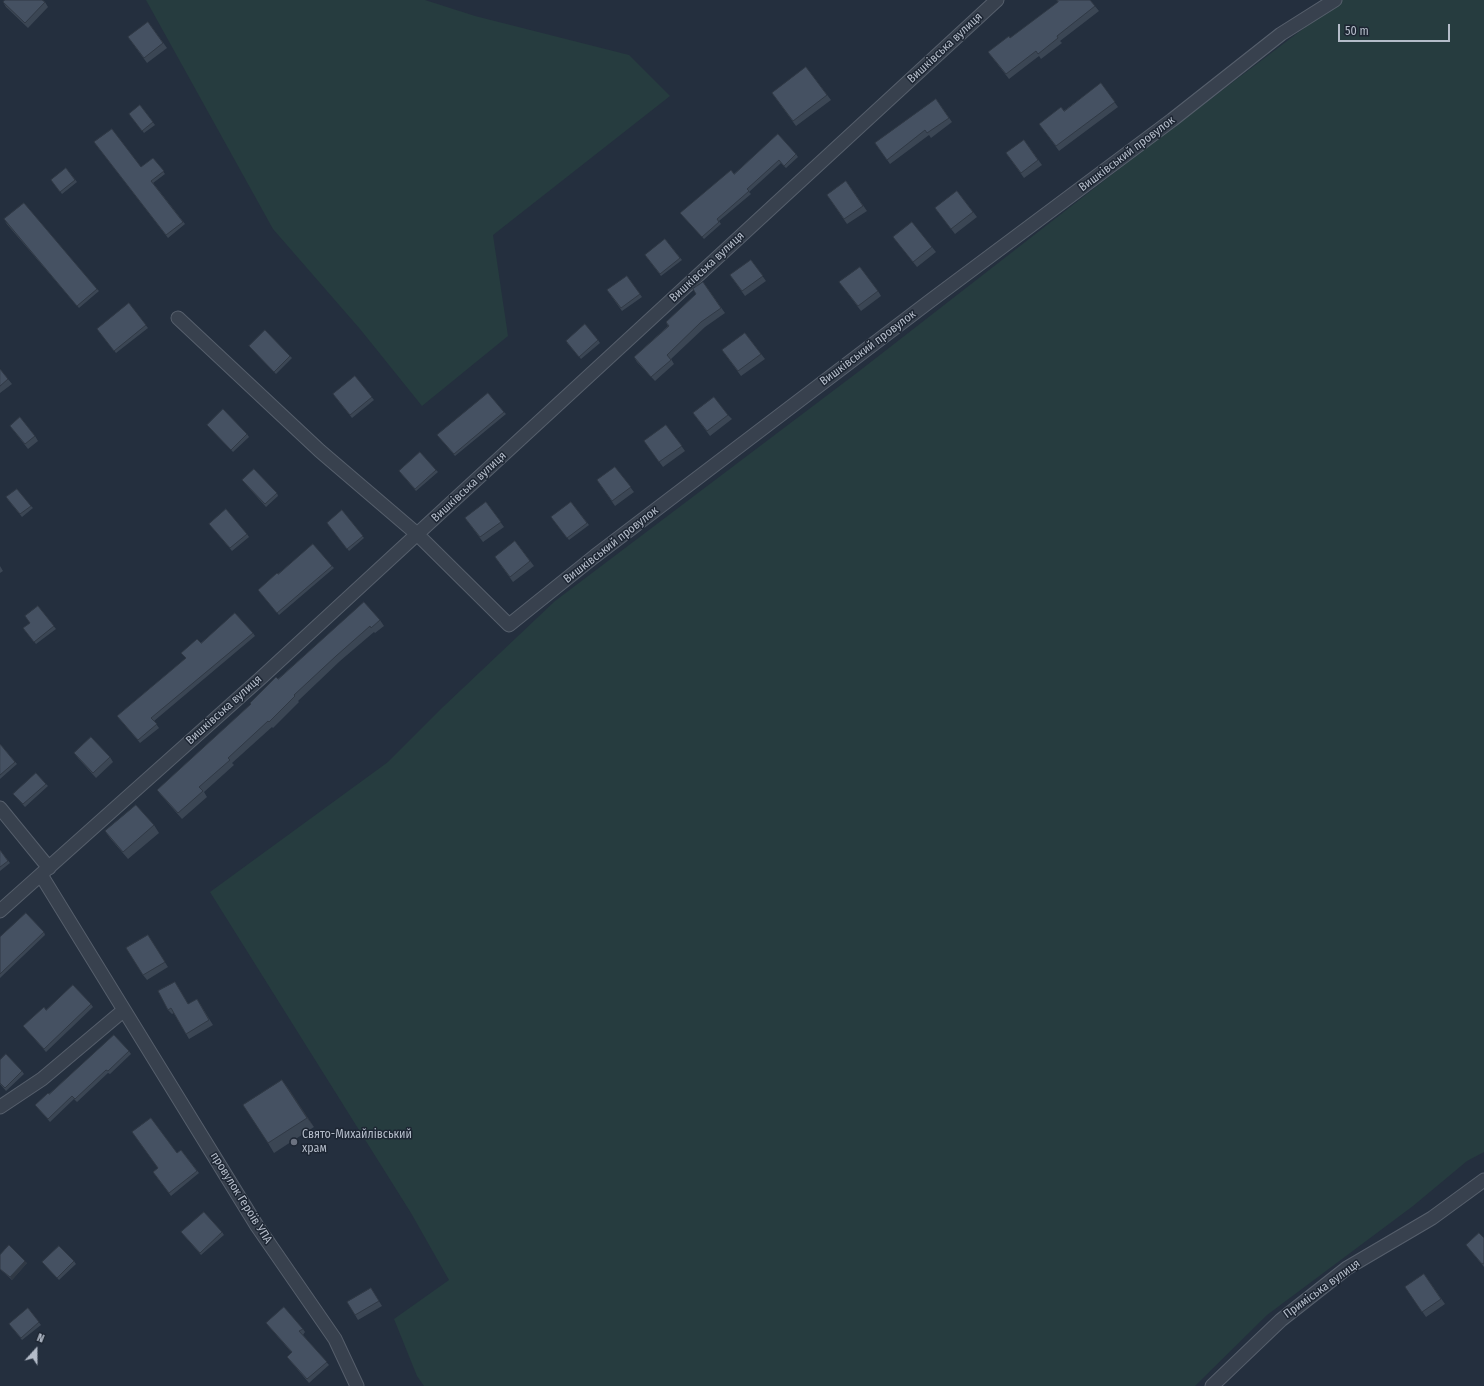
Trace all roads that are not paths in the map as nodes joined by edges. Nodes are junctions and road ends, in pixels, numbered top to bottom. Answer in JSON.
{"nodes":[{"id":1,"x":997,"y":0,"type":"edge"},
{"id":2,"x":1335,"y":0,"type":"edge"},
{"id":3,"x":178,"y":318,"type":"dead end"},
{"id":4,"x":417,"y":534,"type":"junction"},
{"id":5,"x":0,"y":808,"type":"edge"},
{"id":6,"x":45,"y":872,"type":"junction"},
{"id":7,"x":0,"y":911,"type":"edge"},
{"id":8,"x":124,"y":1010,"type":"junction"},
{"id":9,"x":0,"y":1108,"type":"edge"},
{"id":10,"x":1484,"y":1180,"type":"edge"},
{"id":11,"x":357,"y":1386,"type":"edge"},
{"id":12,"x":1212,"y":1386,"type":"edge"}],
"edges":[{"from":1,"to":4,"type":"street","name":"Вишківська вулиця"},
{"from":2,"to":4,"type":"street","name":"Вишківський провулок"},
{"from":3,"to":4,"type":"street"},
{"from":4,"to":6,"type":"street","name":"Вишківська вулиця"},
{"from":5,"to":6,"type":"street"},
{"from":6,"to":7,"type":"street","name":"Вишківська вулиця"},
{"from":6,"to":8,"type":"street","name":"провулок Героїв УПА"},
{"from":8,"to":9,"type":"street"},
{"from":8,"to":11,"type":"street","name":"провулок Героїв УПА"},
{"from":10,"to":12,"type":"street","name":"Приміська вулиця"}]}
